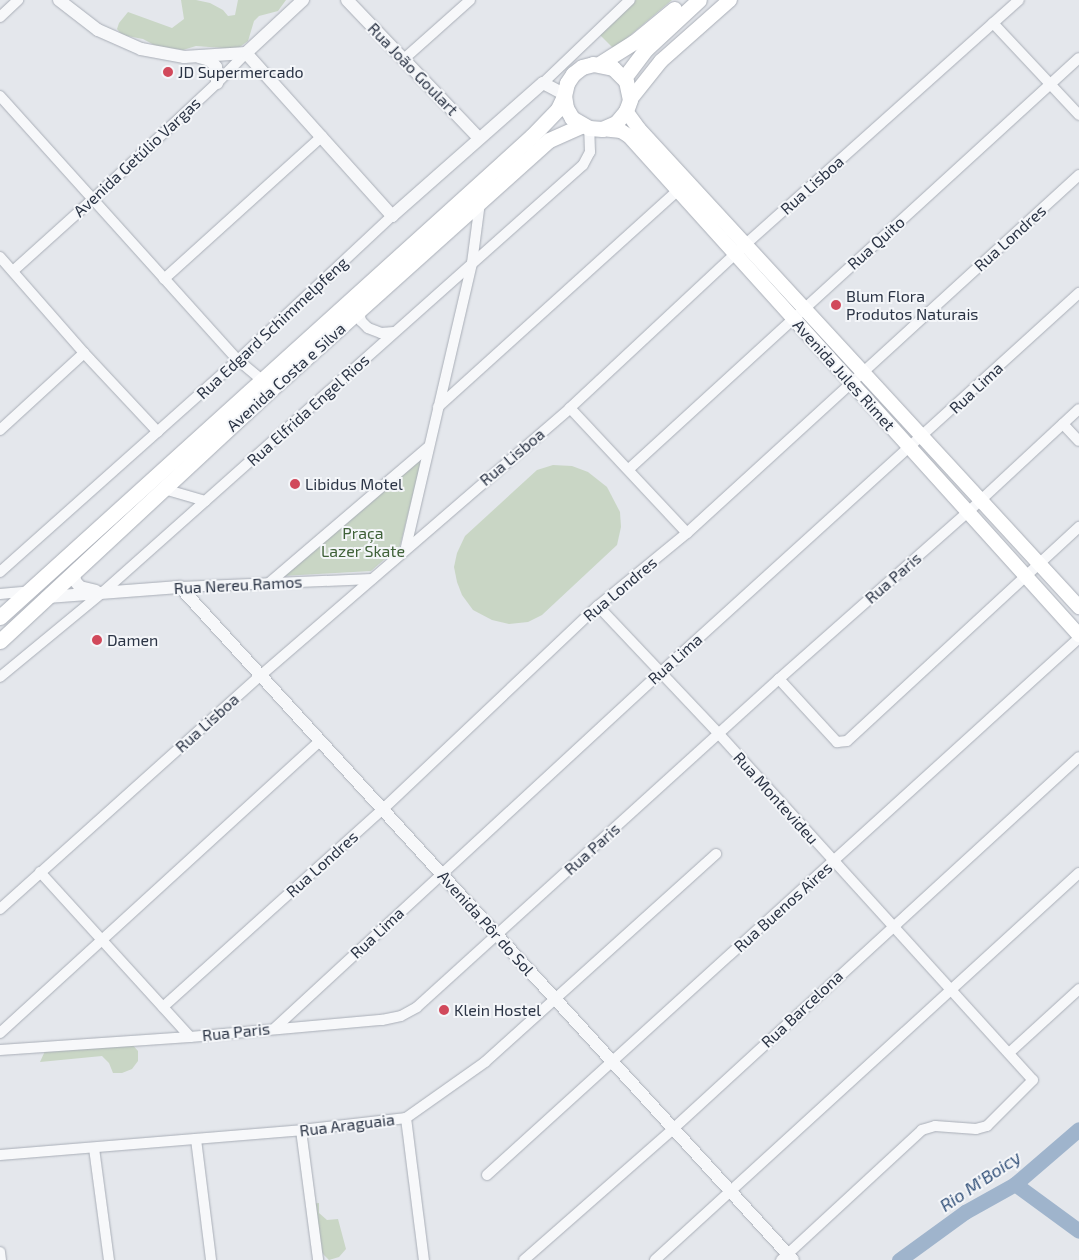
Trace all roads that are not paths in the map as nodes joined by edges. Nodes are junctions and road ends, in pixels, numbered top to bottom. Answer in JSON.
{"nodes":[{"id":1,"x":18,"y":0,"type":"edge"},
{"id":2,"x":59,"y":0,"type":"edge"},
{"id":3,"x":303,"y":0,"type":"edge"},
{"id":4,"x":347,"y":0,"type":"edge"},
{"id":5,"x":470,"y":0,"type":"edge"},
{"id":6,"x":630,"y":0,"type":"edge"},
{"id":7,"x":684,"y":0,"type":"edge"},
{"id":8,"x":699,"y":0,"type":"edge"},
{"id":9,"x":730,"y":0,"type":"edge"},
{"id":10,"x":1018,"y":0,"type":"edge"},
{"id":11,"x":0,"y":17,"type":"edge"},
{"id":12,"x":992,"y":23,"type":"junction"},
{"id":13,"x":246,"y":53,"type":"junction"},
{"id":14,"x":199,"y":56,"type":"junction"},
{"id":15,"x":405,"y":58,"type":"junction"},
{"id":16,"x":1079,"y":58,"type":"edge"},
{"id":17,"x":661,"y":62,"type":"junction"},
{"id":18,"x":599,"y":64,"type":"junction"},
{"id":19,"x":625,"y":79,"type":"junction"},
{"id":20,"x":217,"y":83,"type":"junction"},
{"id":21,"x":543,"y":83,"type":"junction"},
{"id":22,"x":1050,"y":84,"type":"junction"},
{"id":23,"x":564,"y":95,"type":"junction"},
{"id":24,"x":0,"y":96,"type":"edge"},
{"id":25,"x":628,"y":105,"type":"junction"},
{"id":26,"x":1079,"y":115,"type":"edge"},
{"id":27,"x":591,"y":127,"type":"junction"},
{"id":28,"x":322,"y":136,"type":"junction"},
{"id":29,"x":479,"y":138,"type":"junction"},
{"id":30,"x":1079,"y":175,"type":"edge"},
{"id":31,"x":678,"y":190,"type":"junction"},
{"id":32,"x":93,"y":199,"type":"junction"},
{"id":33,"x":480,"y":202,"type":"junction"},
{"id":34,"x":392,"y":216,"type":"junction"},
{"id":35,"x":746,"y":244,"type":"junction"},
{"id":36,"x":735,"y":254,"type":"junction"},
{"id":37,"x":0,"y":257,"type":"edge"},
{"id":38,"x":472,"y":263,"type":"junction"},
{"id":39,"x":13,"y":271,"type":"junction"},
{"id":40,"x":164,"y":279,"type":"junction"},
{"id":41,"x":1079,"y":294,"type":"edge"},
{"id":42,"x":804,"y":309,"type":"junction"},
{"id":43,"x":359,"y":311,"type":"junction"},
{"id":44,"x":793,"y":320,"type":"junction"},
{"id":45,"x":394,"y":332,"type":"junction"},
{"id":46,"x":84,"y":353,"type":"junction"},
{"id":47,"x":238,"y":360,"type":"junction"},
{"id":48,"x":862,"y":372,"type":"junction"},
{"id":49,"x":262,"y":380,"type":"junction"},
{"id":50,"x":851,"y":383,"type":"junction"},
{"id":51,"x":438,"y":407,"type":"junction"},
{"id":52,"x":570,"y":408,"type":"junction"},
{"id":53,"x":1079,"y":409,"type":"edge"},
{"id":54,"x":2,"y":424,"type":"edge"},
{"id":55,"x":1063,"y":424,"type":"junction"},
{"id":56,"x":158,"y":432,"type":"junction"},
{"id":57,"x":922,"y":437,"type":"junction"},
{"id":58,"x":1079,"y":441,"type":"edge"},
{"id":59,"x":428,"y":447,"type":"junction"},
{"id":60,"x":910,"y":448,"type":"junction"},
{"id":61,"x":629,"y":469,"type":"junction"},
{"id":62,"x":164,"y":489,"type":"junction"},
{"id":63,"x":981,"y":500,"type":"junction"},
{"id":64,"x":205,"y":501,"type":"junction"},
{"id":65,"x":968,"y":512,"type":"junction"},
{"id":66,"x":1079,"y":527,"type":"edge"},
{"id":67,"x":687,"y":533,"type":"junction"},
{"id":68,"x":406,"y":547,"type":"junction"},
{"id":69,"x":1039,"y":563,"type":"junction"},
{"id":70,"x":0,"y":572,"type":"edge"},
{"id":71,"x":74,"y":572,"type":"junction"},
{"id":72,"x":1026,"y":576,"type":"junction"},
{"id":73,"x":372,"y":579,"type":"junction"},
{"id":74,"x":269,"y":583,"type":"junction"},
{"id":75,"x":180,"y":587,"type":"junction"},
{"id":76,"x":25,"y":592,"type":"junction"},
{"id":77,"x":103,"y":592,"type":"junction"},
{"id":78,"x":0,"y":594,"type":"edge"},
{"id":79,"x":47,"y":597,"type":"junction"},
{"id":80,"x":598,"y":606,"type":"junction"},
{"id":81,"x":1079,"y":607,"type":"edge"},
{"id":82,"x":0,"y":617,"type":"edge"},
{"id":83,"x":1079,"y":635,"type":"edge"},
{"id":84,"x":1079,"y":638,"type":"edge"},
{"id":85,"x":0,"y":641,"type":"edge"},
{"id":86,"x":660,"y":672,"type":"junction"},
{"id":87,"x":260,"y":676,"type":"junction"},
{"id":88,"x":0,"y":678,"type":"edge"},
{"id":89,"x":779,"y":679,"type":"junction"},
{"id":90,"x":719,"y":734,"type":"junction"},
{"id":91,"x":319,"y":742,"type":"junction"},
{"id":92,"x":1079,"y":757,"type":"edge"},
{"id":93,"x":382,"y":810,"type":"junction"},
{"id":94,"x":716,"y":854,"type":"dead end"},
{"id":95,"x":833,"y":861,"type":"junction"},
{"id":96,"x":40,"y":872,"type":"junction"},
{"id":97,"x":441,"y":873,"type":"junction"},
{"id":98,"x":1079,"y":874,"type":"edge"},
{"id":99,"x":0,"y":909,"type":"edge"},
{"id":100,"x":892,"y":926,"type":"junction"},
{"id":101,"x":496,"y":935,"type":"junction"},
{"id":102,"x":102,"y":940,"type":"junction"},
{"id":103,"x":951,"y":989,"type":"junction"},
{"id":104,"x":1079,"y":990,"type":"edge"},
{"id":105,"x":555,"y":999,"type":"junction"},
{"id":106,"x":163,"y":1007,"type":"junction"},
{"id":107,"x":275,"y":1028,"type":"junction"},
{"id":108,"x":0,"y":1033,"type":"edge"},
{"id":109,"x":190,"y":1037,"type":"junction"},
{"id":110,"x":0,"y":1050,"type":"edge"},
{"id":111,"x":1009,"y":1053,"type":"junction"},
{"id":112,"x":612,"y":1062,"type":"junction"},
{"id":113,"x":406,"y":1118,"type":"junction"},
{"id":114,"x":674,"y":1128,"type":"junction"},
{"id":115,"x":302,"y":1130,"type":"junction"},
{"id":116,"x":196,"y":1139,"type":"junction"},
{"id":117,"x":94,"y":1148,"type":"junction"},
{"id":118,"x":0,"y":1155,"type":"edge"},
{"id":119,"x":487,"y":1175,"type":"dead end"},
{"id":120,"x":730,"y":1191,"type":"junction"},
{"id":121,"x":0,"y":1252,"type":"edge"},
{"id":122,"x":787,"y":1258,"type":"edge"},
{"id":123,"x":1,"y":1260,"type":"edge"},
{"id":124,"x":108,"y":1260,"type":"edge"},
{"id":125,"x":212,"y":1260,"type":"edge"},
{"id":126,"x":318,"y":1260,"type":"edge"},
{"id":127,"x":424,"y":1260,"type":"edge"},
{"id":128,"x":524,"y":1260,"type":"edge"},
{"id":129,"x":655,"y":1260,"type":"edge"}],
"edges":[{"from":1,"to":11,"type":"street"},
{"from":2,"to":14,"type":"street"},
{"from":3,"to":13,"type":"street","name":"Avenida Getúlio Vargas"},
{"from":4,"to":15,"type":"street","name":"Rua João Goulart"},
{"from":5,"to":15,"type":"street"},
{"from":6,"to":21,"type":"street","name":"Rua Edgard Schimmelpfeng"},
{"from":7,"to":18,"type":"main road","name":"Avenida Costa e Silva"},
{"from":8,"to":19,"type":"main road"},
{"from":9,"to":17,"type":"main road"},
{"from":10,"to":12,"type":"street","name":"Rua Lisboa"},
{"from":12,"to":22,"type":"street"},
{"from":12,"to":35,"type":"street","name":"Rua Lisboa"},
{"from":13,"to":14,"type":"street"},
{"from":13,"to":20,"type":"street","name":"Avenida Getúlio Vargas"},
{"from":13,"to":28,"type":"street"},
{"from":14,"to":20,"type":"street"},
{"from":15,"to":29,"type":"street","name":"Rua João Goulart"},
{"from":16,"to":22,"type":"street","name":"Rua Quito"},
{"from":17,"to":19,"type":"main road"},
{"from":17,"to":25,"type":"main road"},
{"from":18,"to":19,"type":"main road"},
{"from":18,"to":23,"type":"main road","name":"Avenida Costa e Silva"},
{"from":19,"to":25,"type":"main road"},
{"from":20,"to":32,"type":"street","name":"Avenida Getúlio Vargas"},
{"from":21,"to":23,"type":"street"},
{"from":21,"to":29,"type":"street","name":"Rua Edgard Schimmelpfeng"},
{"from":22,"to":26,"type":"street"},
{"from":22,"to":42,"type":"street","name":"Rua Quito"},
{"from":23,"to":27,"type":"main road"},
{"from":23,"to":49,"type":"main road","name":"Avenida Costa e Silva"},
{"from":24,"to":32,"type":"street"},
{"from":25,"to":27,"type":"main road","name":"Avenida Costa e Silva"},
{"from":25,"to":35,"type":"main road","name":"Avenida Jules Rimet"},
{"from":27,"to":31,"type":"main road","name":"Avenida Jules Rimet"},
{"from":27,"to":33,"type":"main road","name":"Avenida Costa e Silva"},
{"from":27,"to":38,"type":"street","name":"Rua Elfrida Engel Rios"},
{"from":28,"to":34,"type":"street"},
{"from":28,"to":40,"type":"street"},
{"from":29,"to":34,"type":"street","name":"Rua Edgard Schimmelpfeng"},
{"from":30,"to":48,"type":"street","name":"Rua Londres"},
{"from":31,"to":36,"type":"main road","name":"Avenida Jules Rimet"},
{"from":31,"to":51,"type":"street"},
{"from":32,"to":39,"type":"street","name":"Avenida Getúlio Vargas"},
{"from":32,"to":40,"type":"street"},
{"from":33,"to":38,"type":"street"},
{"from":33,"to":43,"type":"main road","name":"Avenida Costa e Silva"},
{"from":34,"to":47,"type":"street","name":"Rua Edgard Schimmelpfeng"},
{"from":35,"to":36,"type":"street","name":"Rua Lisboa"},
{"from":35,"to":42,"type":"main road","name":"Avenida Jules Rimet"},
{"from":36,"to":44,"type":"main road","name":"Avenida Jules Rimet"},
{"from":36,"to":52,"type":"street","name":"Rua Lisboa"},
{"from":37,"to":39,"type":"street"},
{"from":38,"to":45,"type":"street","name":"Rua Elfrida Engel Rios"},
{"from":38,"to":51,"type":"street"},
{"from":39,"to":46,"type":"street"},
{"from":40,"to":47,"type":"street"},
{"from":41,"to":57,"type":"street","name":"Rua Lima"},
{"from":42,"to":44,"type":"street","name":"Rua Quito"},
{"from":42,"to":48,"type":"main road","name":"Avenida Jules Rimet"},
{"from":43,"to":45,"type":"street"},
{"from":43,"to":62,"type":"main road","name":"Avenida Costa e Silva"},
{"from":44,"to":50,"type":"main road","name":"Avenida Jules Rimet"},
{"from":44,"to":61,"type":"street","name":"Rua Quito"},
{"from":45,"to":64,"type":"street","name":"Rua Elfrida Engel Rios"},
{"from":46,"to":54,"type":"street"},
{"from":46,"to":56,"type":"street"},
{"from":47,"to":49,"type":"street"},
{"from":47,"to":56,"type":"street","name":"Rua Edgard Schimmelpfeng"},
{"from":48,"to":50,"type":"street","name":"Rua Londres"},
{"from":48,"to":57,"type":"main road","name":"Avenida Jules Rimet"},
{"from":49,"to":76,"type":"main road","name":"Avenida Costa e Silva"},
{"from":50,"to":60,"type":"main road","name":"Avenida Jules Rimet"},
{"from":50,"to":67,"type":"street","name":"Rua Londres"},
{"from":51,"to":59,"type":"street"},
{"from":52,"to":61,"type":"street"},
{"from":52,"to":68,"type":"street","name":"Rua Lisboa"},
{"from":53,"to":55,"type":"street","name":"Rua Paris"},
{"from":55,"to":58,"type":"street"},
{"from":55,"to":63,"type":"street","name":"Rua Paris"},
{"from":56,"to":70,"type":"street","name":"Rua Edgard Schimmelpfeng"},
{"from":57,"to":60,"type":"street","name":"Rua Lima"},
{"from":57,"to":63,"type":"main road","name":"Avenida Jules Rimet"},
{"from":59,"to":68,"type":"street"},
{"from":59,"to":74,"type":"street"},
{"from":60,"to":65,"type":"main road","name":"Avenida Jules Rimet"},
{"from":60,"to":86,"type":"street","name":"Rua Lima"},
{"from":61,"to":67,"type":"street"},
{"from":62,"to":64,"type":"street"},
{"from":62,"to":71,"type":"main road","name":"Avenida Costa e Silva"},
{"from":63,"to":65,"type":"street","name":"Rua Paris"},
{"from":63,"to":69,"type":"main road","name":"Avenida Jules Rimet"},
{"from":64,"to":77,"type":"street","name":"Rua Elfrida Engel Rios"},
{"from":65,"to":72,"type":"main road","name":"Avenida Jules Rimet"},
{"from":65,"to":89,"type":"street","name":"Rua Paris"},
{"from":66,"to":69,"type":"street"},
{"from":67,"to":80,"type":"street","name":"Rua Londres"},
{"from":68,"to":73,"type":"street","name":"Rua Lisboa"},
{"from":69,"to":72,"type":"street"},
{"from":69,"to":81,"type":"main road","name":"Avenida Jules Rimet"},
{"from":71,"to":77,"type":"street"},
{"from":71,"to":79,"type":"main road","name":"Avenida Costa e Silva"},
{"from":72,"to":83,"type":"main road","name":"Avenida Jules Rimet"},
{"from":72,"to":89,"type":"street"},
{"from":73,"to":74,"type":"street","name":"Rua Nereu Ramos"},
{"from":73,"to":87,"type":"street","name":"Rua Lisboa"},
{"from":74,"to":75,"type":"street","name":"Rua Nereu Ramos"},
{"from":75,"to":77,"type":"street","name":"Rua Nereu Ramos"},
{"from":75,"to":87,"type":"street","name":"Avenida Pôr do Sol"},
{"from":76,"to":78,"type":"street"},
{"from":76,"to":82,"type":"main road","name":"Avenida Costa e Silva"},
{"from":77,"to":79,"type":"street","name":"Rua Nereu Ramos"},
{"from":77,"to":88,"type":"street","name":"Rua Elfrida Engel Rios"},
{"from":79,"to":85,"type":"main road","name":"Avenida Costa e Silva"},
{"from":80,"to":86,"type":"street","name":"Rua Montevideu"},
{"from":80,"to":93,"type":"street","name":"Rua Londres"},
{"from":84,"to":95,"type":"street","name":"Rua Buenos Aires"},
{"from":86,"to":90,"type":"street","name":"Rua Montevideu"},
{"from":86,"to":97,"type":"street","name":"Rua Lima"},
{"from":87,"to":91,"type":"street","name":"Avenida Pôr do Sol"},
{"from":87,"to":96,"type":"street","name":"Rua Lisboa"},
{"from":89,"to":90,"type":"street","name":"Rua Paris"},
{"from":90,"to":95,"type":"street","name":"Rua Montevideu"},
{"from":90,"to":101,"type":"street","name":"Rua Paris"},
{"from":91,"to":93,"type":"street","name":"Avenida Pôr do Sol"},
{"from":91,"to":102,"type":"street"},
{"from":92,"to":100,"type":"street","name":"Rua Barcelona"},
{"from":93,"to":97,"type":"street","name":"Avenida Pôr do Sol"},
{"from":93,"to":106,"type":"street","name":"Rua Londres"},
{"from":94,"to":105,"type":"street","name":"Rua Araguaia"},
{"from":95,"to":100,"type":"street","name":"Rua Montevideu"},
{"from":95,"to":112,"type":"street","name":"Rua Buenos Aires"},
{"from":96,"to":99,"type":"street","name":"Rua Lisboa"},
{"from":96,"to":102,"type":"street"},
{"from":97,"to":101,"type":"street","name":"Avenida Pôr do Sol"},
{"from":97,"to":107,"type":"street","name":"Rua Lima"},
{"from":98,"to":103,"type":"street"},
{"from":100,"to":103,"type":"street","name":"Rua Montevideu"},
{"from":100,"to":114,"type":"street","name":"Rua Barcelona"},
{"from":101,"to":105,"type":"street","name":"Avenida Pôr do Sol"},
{"from":101,"to":107,"type":"street","name":"Rua Paris"},
{"from":102,"to":106,"type":"street"},
{"from":102,"to":108,"type":"street"},
{"from":103,"to":111,"type":"street","name":"Rua Montevideu"},
{"from":103,"to":120,"type":"street"},
{"from":104,"to":111,"type":"street"},
{"from":105,"to":112,"type":"street","name":"Avenida Pôr do Sol"},
{"from":105,"to":113,"type":"street","name":"Rua Araguaia"},
{"from":106,"to":109,"type":"street"},
{"from":107,"to":109,"type":"street","name":"Rua Paris"},
{"from":109,"to":110,"type":"street","name":"Rua Paris"},
{"from":111,"to":122,"type":"street","name":"Rua Montevideu"},
{"from":112,"to":114,"type":"street","name":"Avenida Pôr do Sol"},
{"from":112,"to":119,"type":"street","name":"Rua Buenos Aires"},
{"from":113,"to":115,"type":"street","name":"Rua Araguaia"},
{"from":113,"to":127,"type":"street"},
{"from":114,"to":120,"type":"street","name":"Avenida Pôr do Sol"},
{"from":114,"to":128,"type":"street","name":"Rua Barcelona"},
{"from":115,"to":116,"type":"street","name":"Rua Araguaia"},
{"from":115,"to":126,"type":"street"},
{"from":116,"to":117,"type":"street","name":"Rua Araguaia"},
{"from":116,"to":125,"type":"street"},
{"from":117,"to":118,"type":"street","name":"Rua Araguaia"},
{"from":117,"to":124,"type":"street"},
{"from":120,"to":122,"type":"street","name":"Avenida Pôr do Sol"},
{"from":120,"to":129,"type":"street"},
{"from":121,"to":123,"type":"street"}]}
